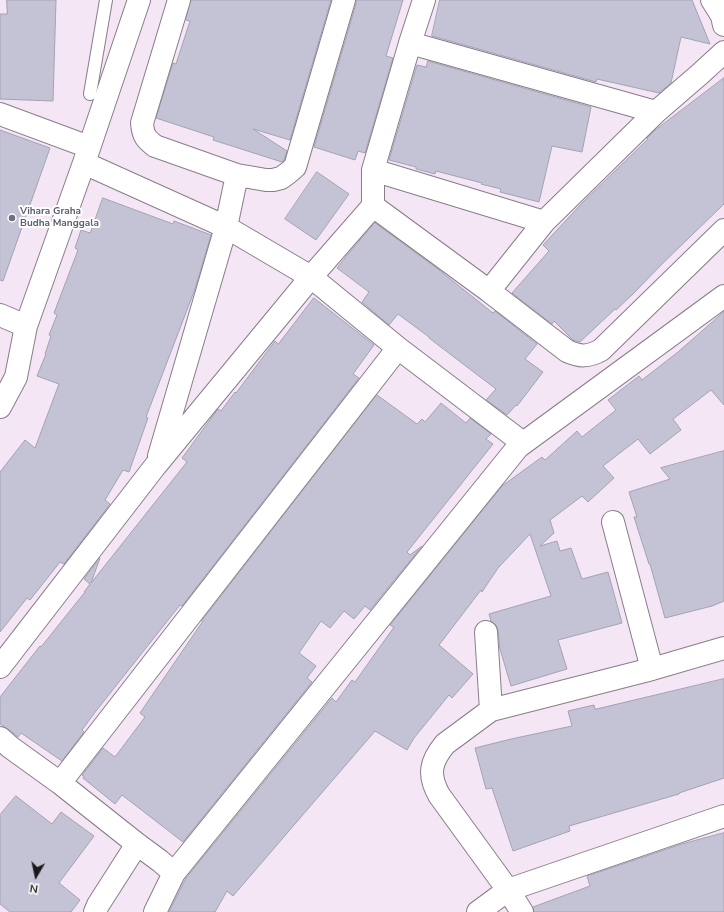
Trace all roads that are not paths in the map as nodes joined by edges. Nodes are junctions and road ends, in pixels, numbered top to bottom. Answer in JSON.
{"nodes":[{"id":1,"x":106,"y":0,"type":"edge"},
{"id":2,"x":139,"y":0,"type":"edge"},
{"id":3,"x":179,"y":0,"type":"edge"},
{"id":4,"x":344,"y":0,"type":"edge"},
{"id":5,"x":424,"y":0,"type":"edge"},
{"id":6,"x":712,"y":0,"type":"edge"},
{"id":7,"x":724,"y":25,"type":"edge"},
{"id":8,"x":410,"y":43,"type":"junction"},
{"id":9,"x":724,"y":52,"type":"edge"},
{"id":10,"x":90,"y":94,"type":"dead end"},
{"id":11,"x":656,"y":112,"type":"junction"},
{"id":12,"x":0,"y":114,"type":"edge"},
{"id":13,"x":86,"y":155,"type":"junction"},
{"id":14,"x":373,"y":170,"type":"junction"},
{"id":15,"x":237,"y":175,"type":"junction"},
{"id":16,"x":373,"y":206,"type":"junction"},
{"id":17,"x":544,"y":222,"type":"junction"},
{"id":18,"x":226,"y":227,"type":"junction"},
{"id":19,"x":724,"y":230,"type":"edge"},
{"id":20,"x":311,"y":277,"type":"junction"},
{"id":21,"x":489,"y":291,"type":"junction"},
{"id":22,"x":724,"y":296,"type":"edge"},
{"id":23,"x":0,"y":315,"type":"edge"},
{"id":24,"x":26,"y":326,"type":"junction"},
{"id":25,"x":398,"y":348,"type":"junction"},
{"id":26,"x":0,"y":407,"type":"edge"},
{"id":27,"x":523,"y":442,"type":"junction"},
{"id":28,"x":156,"y":465,"type":"junction"},
{"id":29,"x":613,"y":522,"type":"dead end"},
{"id":30,"x":486,"y":632,"type":"dead end"},
{"id":31,"x":724,"y":648,"type":"edge"},
{"id":32,"x":0,"y":667,"type":"edge"},
{"id":33,"x":652,"y":669,"type":"junction"},
{"id":34,"x":491,"y":710,"type":"junction"},
{"id":35,"x":3,"y":748,"type":"edge"},
{"id":36,"x":60,"y":782,"type":"junction"},
{"id":37,"x":724,"y":816,"type":"edge"},
{"id":38,"x":137,"y":844,"type":"junction"},
{"id":39,"x":174,"y":873,"type":"junction"},
{"id":40,"x":508,"y":890,"type":"junction"},
{"id":41,"x":95,"y":912,"type":"edge"},
{"id":42,"x":155,"y":912,"type":"edge"},
{"id":43,"x":478,"y":912,"type":"edge"},
{"id":44,"x":522,"y":912,"type":"edge"}],
"edges":[{"from":1,"to":10,"type":"lane"},
{"from":2,"to":13,"type":"street"},
{"from":3,"to":15,"type":"street"},
{"from":4,"to":15,"type":"street"},
{"from":5,"to":8,"type":"street"},
{"from":6,"to":7,"type":"street"},
{"from":8,"to":11,"type":"street"},
{"from":8,"to":14,"type":"street"},
{"from":9,"to":11,"type":"street"},
{"from":11,"to":17,"type":"street"},
{"from":12,"to":13,"type":"street"},
{"from":13,"to":18,"type":"street"},
{"from":13,"to":24,"type":"street"},
{"from":14,"to":16,"type":"street"},
{"from":14,"to":17,"type":"street"},
{"from":15,"to":18,"type":"street"},
{"from":16,"to":20,"type":"street"},
{"from":16,"to":21,"type":"street"},
{"from":17,"to":21,"type":"street"},
{"from":18,"to":20,"type":"street"},
{"from":18,"to":28,"type":"street"},
{"from":19,"to":21,"type":"street"},
{"from":20,"to":25,"type":"street"},
{"from":20,"to":28,"type":"street"},
{"from":22,"to":27,"type":"street"},
{"from":23,"to":24,"type":"street"},
{"from":24,"to":26,"type":"street"},
{"from":25,"to":27,"type":"street"},
{"from":25,"to":36,"type":"street"},
{"from":27,"to":39,"type":"street"},
{"from":28,"to":32,"type":"street"},
{"from":29,"to":33,"type":"street"},
{"from":30,"to":34,"type":"street"},
{"from":31,"to":33,"type":"street"},
{"from":33,"to":34,"type":"street"},
{"from":34,"to":40,"type":"street"},
{"from":35,"to":36,"type":"street"},
{"from":36,"to":38,"type":"street"},
{"from":37,"to":40,"type":"street"},
{"from":38,"to":39,"type":"street"},
{"from":38,"to":41,"type":"street"},
{"from":39,"to":42,"type":"street"},
{"from":40,"to":43,"type":"street"},
{"from":40,"to":44,"type":"street"}]}
